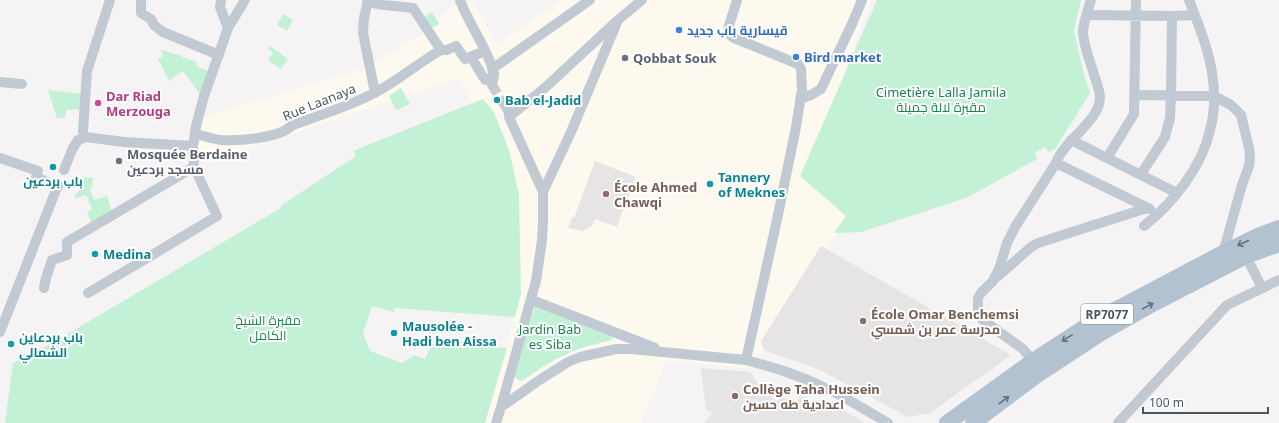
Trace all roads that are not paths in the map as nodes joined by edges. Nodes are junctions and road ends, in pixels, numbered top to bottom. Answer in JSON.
{"nodes":[{"id":1,"x":110,"y":0,"type":"edge"},
{"id":2,"x":141,"y":0,"type":"edge"},
{"id":3,"x":221,"y":0,"type":"edge"},
{"id":4,"x":245,"y":0,"type":"edge"},
{"id":5,"x":460,"y":0,"type":"edge"},
{"id":6,"x":590,"y":0,"type":"edge"},
{"id":7,"x":642,"y":0,"type":"edge"},
{"id":8,"x":737,"y":0,"type":"edge"},
{"id":9,"x":862,"y":0,"type":"edge"},
{"id":10,"x":1091,"y":0,"type":"edge"},
{"id":11,"x":1136,"y":0,"type":"edge"},
{"id":12,"x":1189,"y":0,"type":"edge"},
{"id":13,"x":368,"y":1,"type":"edge"},
{"id":14,"x":1087,"y":15,"type":"junction"},
{"id":15,"x":1195,"y":15,"type":"junction"},
{"id":16,"x":1136,"y":16,"type":"junction"},
{"id":17,"x":1172,"y":16,"type":"junction"},
{"id":18,"x":618,"y":20,"type":"junction"},
{"id":19,"x":228,"y":28,"type":"junction"},
{"id":20,"x":441,"y":50,"type":"junction"},
{"id":21,"x":485,"y":51,"type":"junction"},
{"id":22,"x":219,"y":55,"type":"junction"},
{"id":23,"x":472,"y":57,"type":"junction"},
{"id":24,"x":493,"y":76,"type":"junction"},
{"id":25,"x":0,"y":82,"type":"edge"},
{"id":26,"x":22,"y":84,"type":"dead end"},
{"id":27,"x":375,"y":93,"type":"junction"},
{"id":28,"x":1135,"y":95,"type":"junction"},
{"id":29,"x":1171,"y":96,"type":"junction"},
{"id":30,"x":1214,"y":96,"type":"junction"},
{"id":31,"x":800,"y":99,"type":"junction"},
{"id":32,"x":195,"y":134,"type":"junction"},
{"id":33,"x":84,"y":137,"type":"junction"},
{"id":34,"x":1071,"y":140,"type":"junction"},
{"id":35,"x":193,"y":146,"type":"junction"},
{"id":36,"x":0,"y":158,"type":"edge"},
{"id":37,"x":1107,"y":158,"type":"junction"},
{"id":38,"x":1056,"y":163,"type":"junction"},
{"id":39,"x":194,"y":167,"type":"junction"},
{"id":40,"x":1140,"y":174,"type":"junction"},
{"id":41,"x":61,"y":179,"type":"junction"},
{"id":42,"x":543,"y":192,"type":"junction"},
{"id":43,"x":1177,"y":193,"type":"junction"},
{"id":44,"x":1147,"y":208,"type":"junction"},
{"id":45,"x":1159,"y":214,"type":"junction"},
{"id":46,"x":1144,"y":226,"type":"dead end"},
{"id":47,"x":1279,"y":228,"type":"edge"},
{"id":48,"x":1279,"y":244,"type":"edge"},
{"id":49,"x":1223,"y":253,"type":"junction"},
{"id":50,"x":1246,"y":256,"type":"junction"},
{"id":51,"x":993,"y":280,"type":"junction"},
{"id":52,"x":1279,"y":280,"type":"edge"},
{"id":53,"x":44,"y":288,"type":"dead end"},
{"id":54,"x":1262,"y":288,"type":"junction"},
{"id":55,"x":88,"y":292,"type":"dead end"},
{"id":56,"x":532,"y":300,"type":"junction"},
{"id":57,"x":0,"y":332,"type":"edge"},
{"id":58,"x":664,"y":351,"type":"junction"},
{"id":59,"x":746,"y":360,"type":"junction"},
{"id":60,"x":1033,"y":361,"type":"junction"},
{"id":61,"x":501,"y":407,"type":"junction"},
{"id":62,"x":496,"y":423,"type":"edge"},
{"id":63,"x":888,"y":423,"type":"edge"},
{"id":64,"x":947,"y":423,"type":"edge"},
{"id":65,"x":973,"y":423,"type":"edge"},
{"id":66,"x":1118,"y":423,"type":"edge"}],
"edges":[{"from":1,"to":33,"type":"street"},
{"from":2,"to":22,"type":"street"},
{"from":3,"to":19,"type":"street"},
{"from":4,"to":19,"type":"street"},
{"from":5,"to":21,"type":"street"},
{"from":6,"to":24,"type":"street"},
{"from":7,"to":18,"type":"street"},
{"from":8,"to":31,"type":"street"},
{"from":9,"to":31,"type":"street"},
{"from":10,"to":14,"type":"street"},
{"from":11,"to":16,"type":"street"},
{"from":12,"to":15,"type":"street"},
{"from":13,"to":20,"type":"street"},
{"from":13,"to":27,"type":"street"},
{"from":14,"to":16,"type":"street"},
{"from":14,"to":34,"type":"street"},
{"from":15,"to":17,"type":"street"},
{"from":15,"to":30,"type":"street"},
{"from":16,"to":17,"type":"street"},
{"from":16,"to":28,"type":"street"},
{"from":17,"to":29,"type":"street"},
{"from":18,"to":42,"type":"street"},
{"from":18,"to":42,"type":"street"},
{"from":19,"to":22,"type":"street"},
{"from":20,"to":23,"type":"street"},
{"from":20,"to":27,"type":"street","name":"Rue Laanaya"},
{"from":21,"to":23,"type":"street"},
{"from":21,"to":24,"type":"street"},
{"from":22,"to":32,"type":"street"},
{"from":23,"to":24,"type":"street"},
{"from":25,"to":26,"type":"street"},
{"from":27,"to":32,"type":"street","name":"Rue Laanaya"},
{"from":28,"to":29,"type":"street"},
{"from":28,"to":37,"type":"street"},
{"from":29,"to":30,"type":"street"},
{"from":29,"to":40,"type":"street"},
{"from":30,"to":43,"type":"street"},
{"from":30,"to":49,"type":"street"},
{"from":31,"to":59,"type":"street"},
{"from":32,"to":35,"type":"street"},
{"from":33,"to":35,"type":"street"},
{"from":33,"to":41,"type":"street"},
{"from":34,"to":37,"type":"street"},
{"from":34,"to":38,"type":"street"},
{"from":35,"to":39,"type":"street"},
{"from":36,"to":41,"type":"street"},
{"from":37,"to":40,"type":"street"},
{"from":38,"to":44,"type":"street"},
{"from":38,"to":51,"type":"street"},
{"from":39,"to":53,"type":"street"},
{"from":39,"to":55,"type":"street"},
{"from":40,"to":43,"type":"street"},
{"from":41,"to":57,"type":"street"},
{"from":42,"to":56,"type":"street"},
{"from":43,"to":45,"type":"street"},
{"from":44,"to":45,"type":"street"},
{"from":44,"to":51,"type":"street"},
{"from":45,"to":46,"type":"street"},
{"from":47,"to":49,"type":"main road","number":"RP7077","one_way":true},
{"from":48,"to":50,"type":"main road","number":"RP7077"},
{"from":49,"to":60,"type":"main road","number":"RP7077","one_way":true},
{"from":50,"to":54,"type":"street"},
{"from":65,"to":50,"type":"main road","number":"RP7077","one_way":true},
{"from":51,"to":60,"type":"street"},
{"from":52,"to":54,"type":"street"},
{"from":54,"to":66,"type":"street"},
{"from":56,"to":58,"type":"street"},
{"from":56,"to":61,"type":"street"},
{"from":58,"to":59,"type":"street"},
{"from":58,"to":61,"type":"street"},
{"from":59,"to":63,"type":"street"},
{"from":60,"to":64,"type":"main road","number":"RP7077"},
{"from":61,"to":62,"type":"street"}]}
